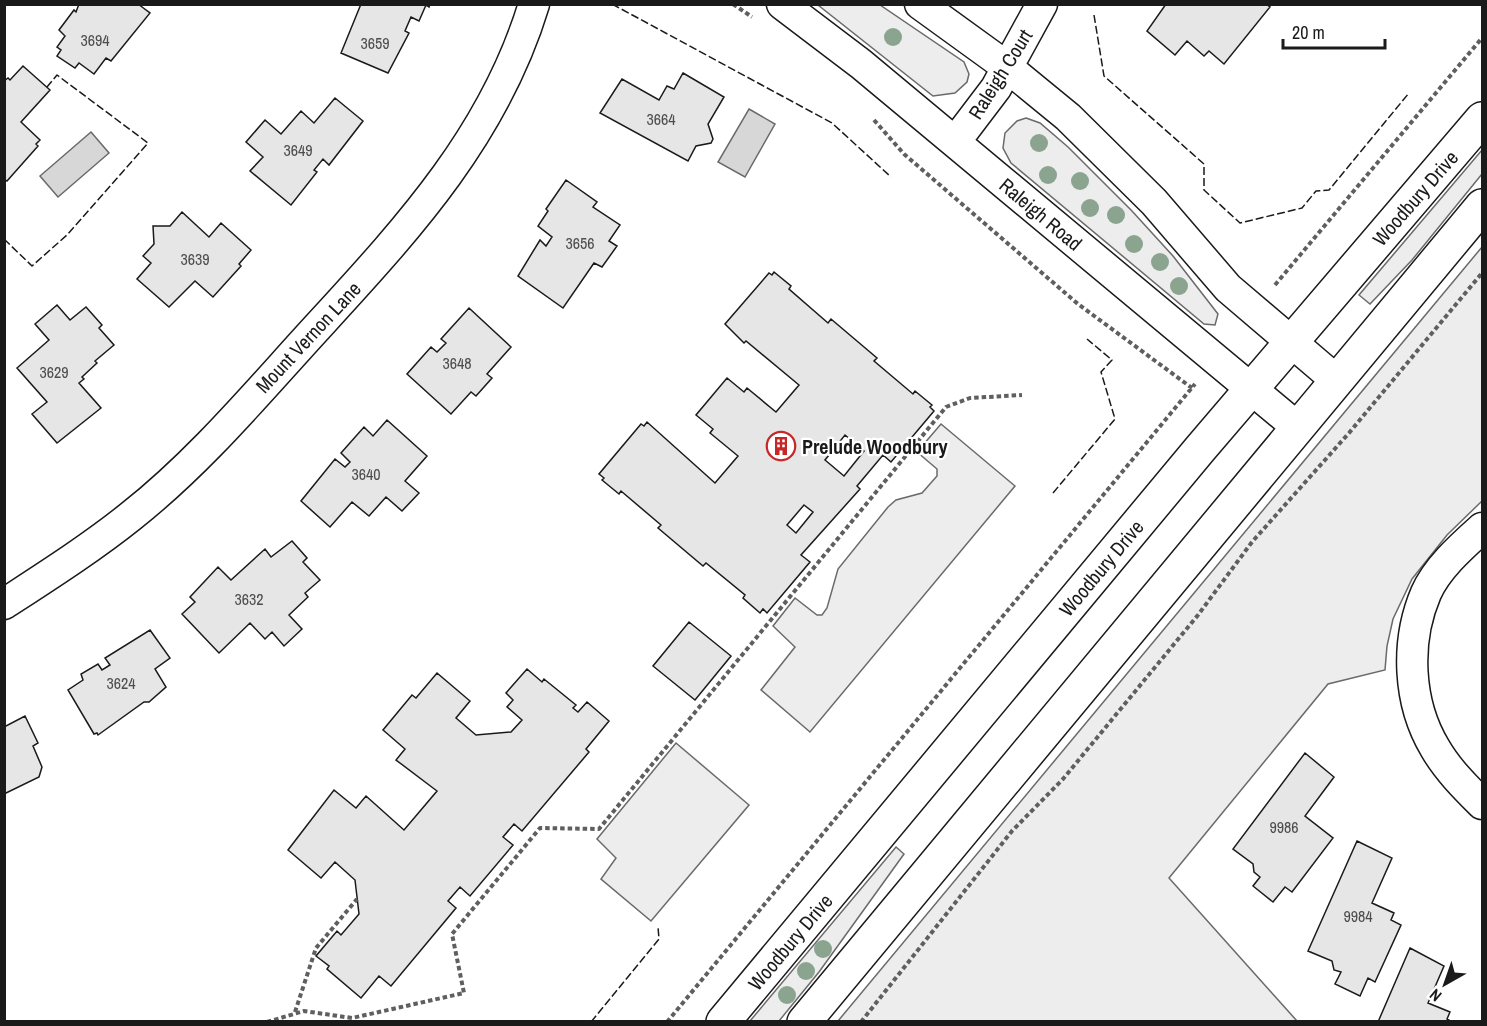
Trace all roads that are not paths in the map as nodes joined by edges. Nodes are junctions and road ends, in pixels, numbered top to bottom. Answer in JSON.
{"nodes":[{"id":1,"x":534,"y":4,"type":"edge"},
{"id":2,"x":782,"y":4,"type":"edge"},
{"id":3,"x":920,"y":4,"type":"edge"},
{"id":4,"x":1042,"y":4,"type":"edge"},
{"id":5,"x":1007,"y":67,"type":"junction"},
{"id":6,"x":1482,"y":119,"type":"edge"},
{"id":7,"x":955,"y":142,"type":"junction"},
{"id":8,"x":1482,"y":206,"type":"edge"},
{"id":9,"x":1291,"y":342,"type":"junction"},
{"id":10,"x":1336,"y":380,"type":"junction"},
{"id":11,"x":1251,"y":389,"type":"junction"},
{"id":12,"x":1297,"y":427,"type":"junction"},
{"id":13,"x":1482,"y":528,"type":"edge"},
{"id":14,"x":4,"y":604,"type":"edge"},
{"id":15,"x":1482,"y":804,"type":"edge"},
{"id":16,"x":723,"y":1022,"type":"edge"},
{"id":17,"x":804,"y":1022,"type":"edge"}],
"edges":[{"from":1,"to":14,"type":"street","name":"Mount Vernon Lane"},
{"from":2,"to":7,"type":"street","name":"Raleigh Road"},
{"from":3,"to":5,"type":"street"},
{"from":4,"to":5,"type":"street","name":"Raleigh Court"},
{"from":5,"to":7,"type":"street","name":"Raleigh Court"},
{"from":5,"to":9,"type":"street"},
{"from":6,"to":9,"type":"main road","name":"Woodbury Drive"},
{"from":7,"to":11,"type":"street","name":"Raleigh Road"},
{"from":8,"to":10,"type":"main road"},
{"from":9,"to":10,"type":"street"},
{"from":9,"to":11,"type":"main road","name":"Woodbury Drive"},
{"from":10,"to":12,"type":"main road"},
{"from":11,"to":12,"type":"street","name":"Raleigh Road"},
{"from":11,"to":16,"type":"main road","name":"Woodbury Drive"},
{"from":12,"to":17,"type":"main road"},
{"from":13,"to":15,"type":"street"}]}
